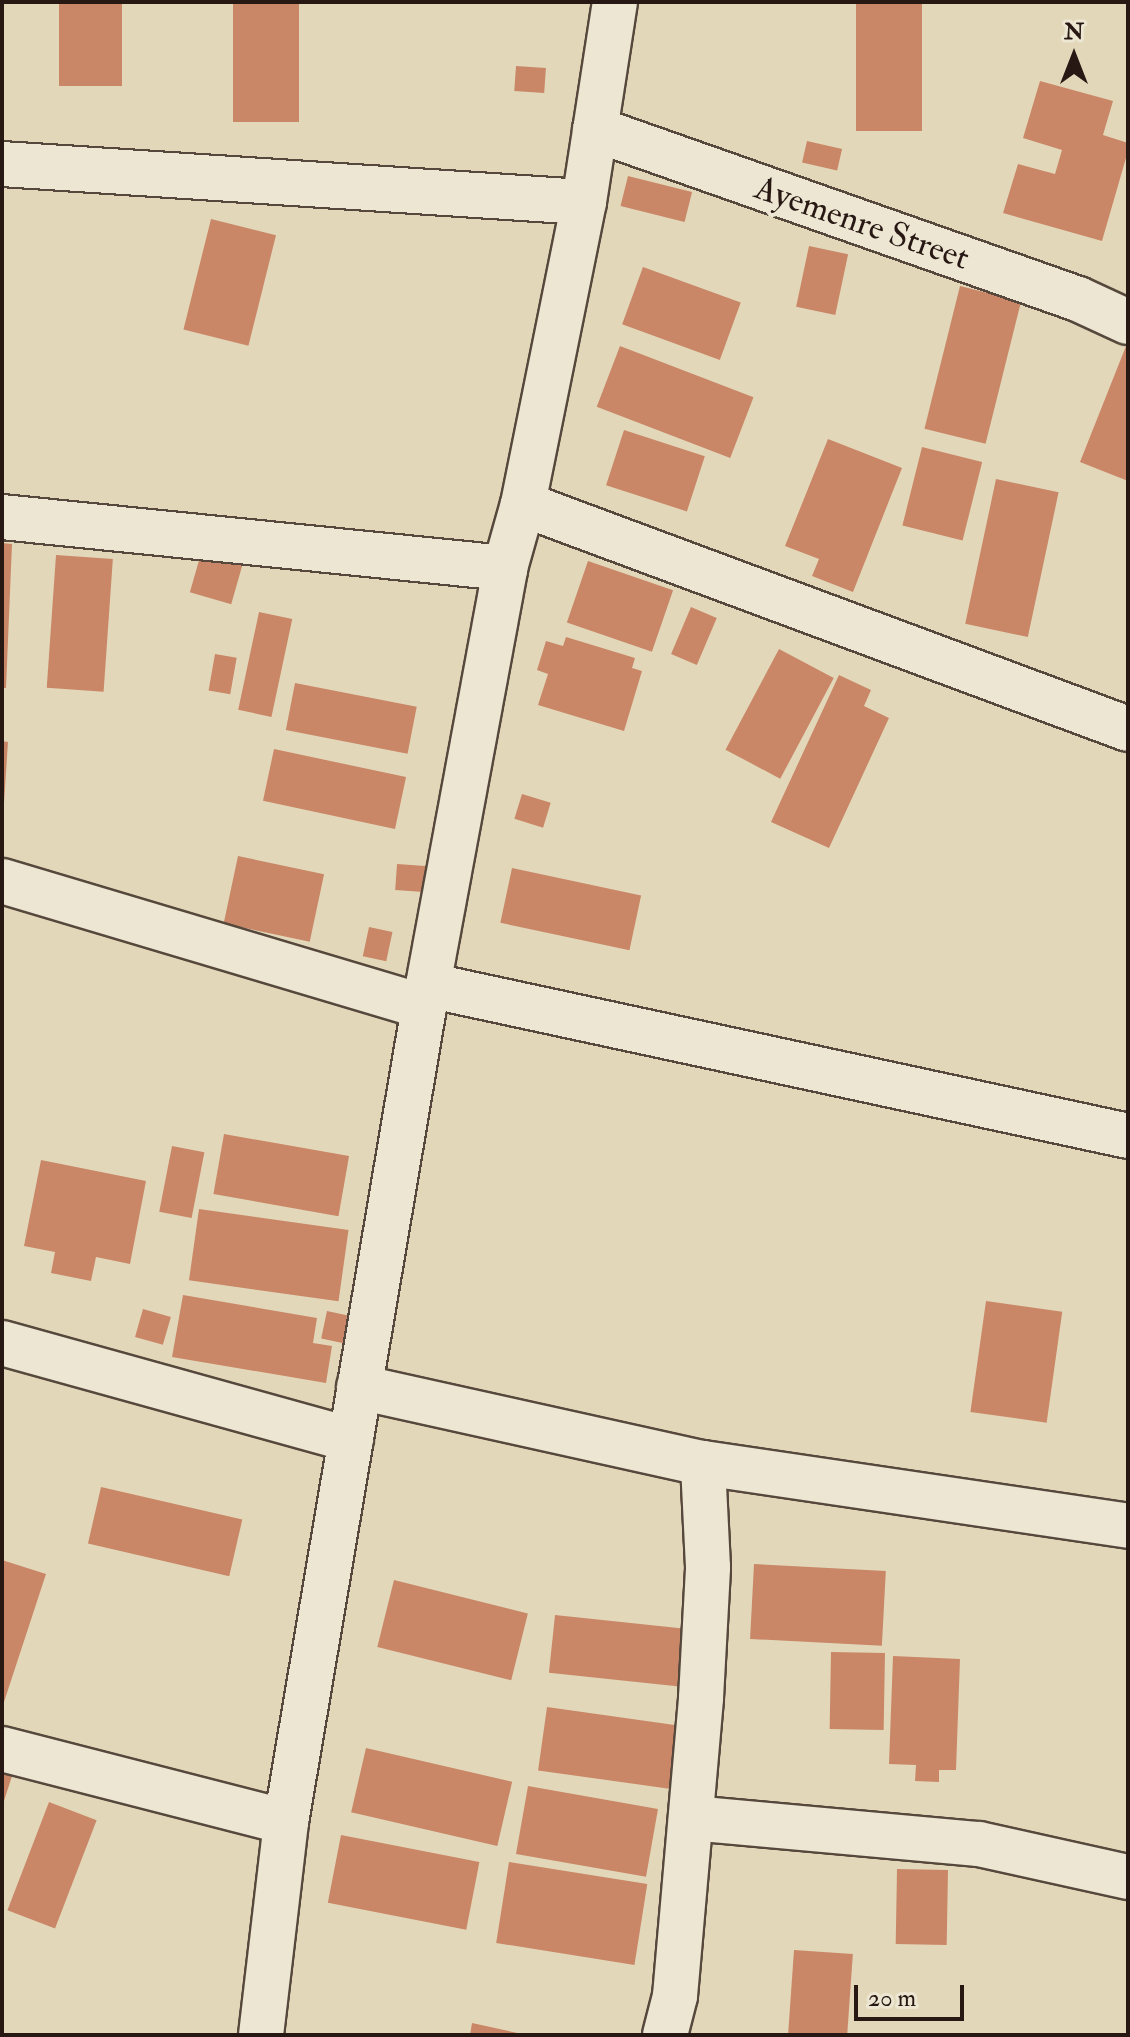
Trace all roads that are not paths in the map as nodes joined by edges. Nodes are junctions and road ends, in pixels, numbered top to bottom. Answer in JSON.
{"nodes":[{"id":1,"x":615,"y":2,"type":"edge"},
{"id":2,"x":595,"y":129,"type":"junction"},
{"id":3,"x":2,"y":164,"type":"edge"},
{"id":4,"x":584,"y":202,"type":"junction"},
{"id":5,"x":1128,"y":322,"type":"edge"},
{"id":6,"x":523,"y":504,"type":"junction"},
{"id":7,"x":2,"y":517,"type":"edge"},
{"id":8,"x":505,"y":568,"type":"junction"},
{"id":9,"x":1128,"y":729,"type":"edge"},
{"id":10,"x":2,"y":881,"type":"edge"},
{"id":11,"x":426,"y":996,"type":"junction"},
{"id":12,"x":1128,"y":1136,"type":"edge"},
{"id":13,"x":2,"y":1343,"type":"edge"},
{"id":14,"x":359,"y":1387,"type":"junction"},
{"id":15,"x":351,"y":1440,"type":"junction"},
{"id":16,"x":703,"y":1463,"type":"junction"},
{"id":17,"x":1128,"y":1526,"type":"edge"},
{"id":18,"x":2,"y":1749,"type":"edge"},
{"id":19,"x":691,"y":1818,"type":"junction"},
{"id":20,"x":286,"y":1822,"type":"junction"},
{"id":21,"x":1128,"y":1877,"type":"edge"},
{"id":22,"x":261,"y":2035,"type":"edge"},
{"id":23,"x":665,"y":2035,"type":"edge"}],
"edges":[{"from":1,"to":2,"type":"street"},
{"from":2,"to":4,"type":"street"},
{"from":2,"to":5,"type":"street","name":"Ayemenre Street"},
{"from":3,"to":4,"type":"street"},
{"from":4,"to":6,"type":"street"},
{"from":6,"to":8,"type":"street"},
{"from":6,"to":9,"type":"street"},
{"from":7,"to":8,"type":"street"},
{"from":8,"to":11,"type":"street"},
{"from":10,"to":11,"type":"street"},
{"from":11,"to":12,"type":"street"},
{"from":11,"to":14,"type":"street"},
{"from":13,"to":15,"type":"street"},
{"from":14,"to":15,"type":"street"},
{"from":14,"to":16,"type":"street"},
{"from":15,"to":20,"type":"street"},
{"from":16,"to":17,"type":"street"},
{"from":16,"to":19,"type":"street"},
{"from":18,"to":20,"type":"street"},
{"from":19,"to":21,"type":"street"},
{"from":19,"to":23,"type":"street"},
{"from":20,"to":22,"type":"street"}]}
